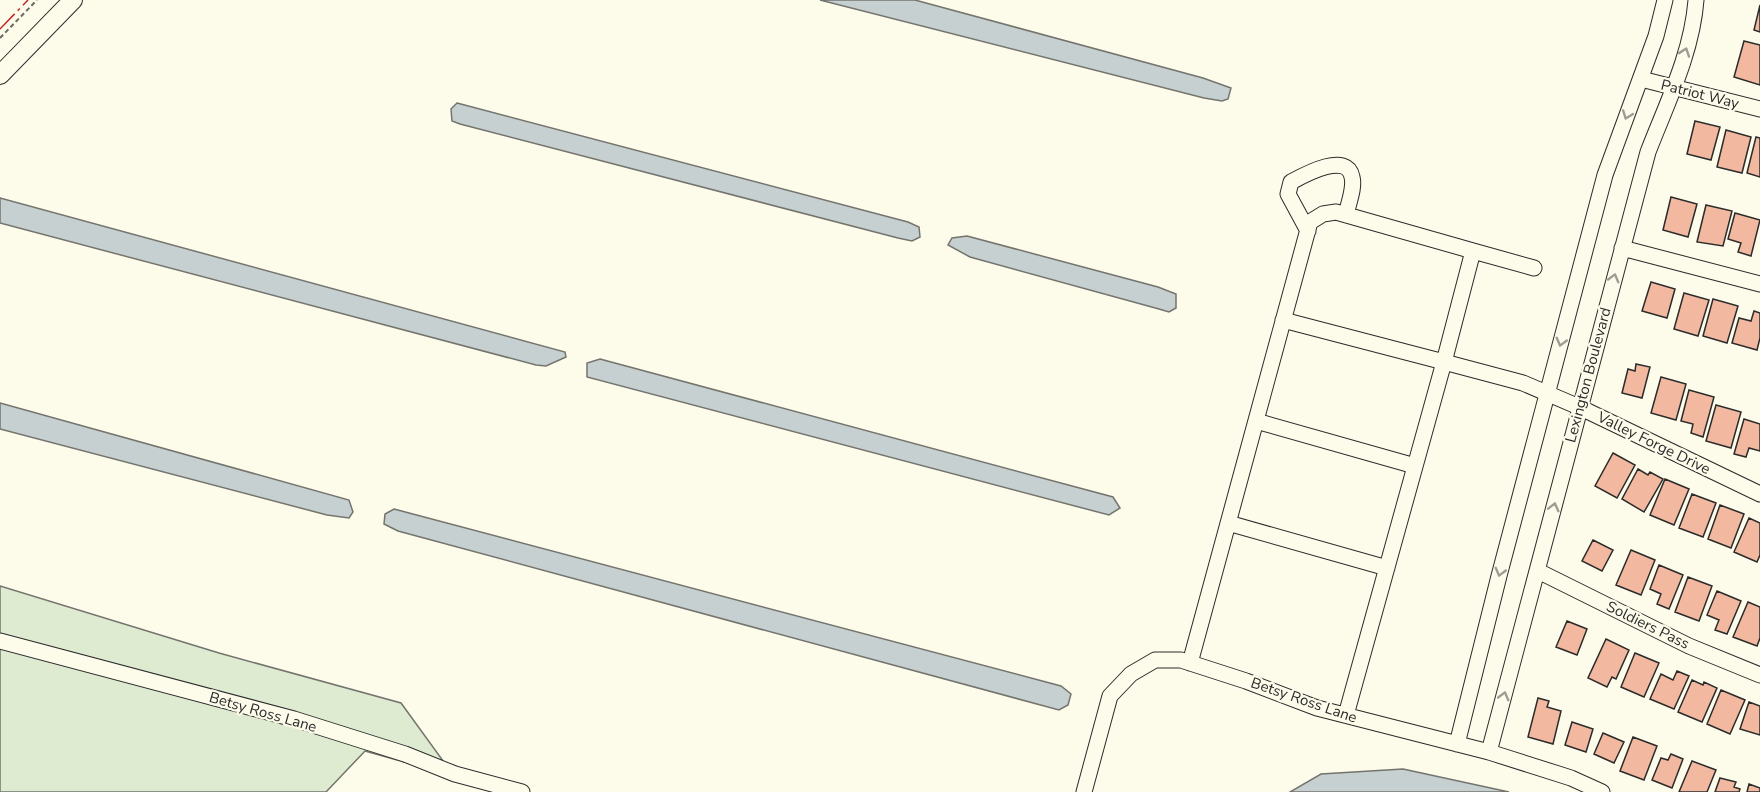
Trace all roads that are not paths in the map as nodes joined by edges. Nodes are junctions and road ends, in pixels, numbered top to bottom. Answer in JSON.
{"nodes":[{"id":1,"x":73,"y":0,"type":"edge"},
{"id":2,"x":1665,"y":0,"type":"edge"},
{"id":3,"x":1696,"y":0,"type":"edge"},
{"id":4,"x":0,"y":75,"type":"edge"},
{"id":5,"x":1641,"y":79,"type":"junction"},
{"id":6,"x":1674,"y":88,"type":"junction"},
{"id":7,"x":1760,"y":109,"type":"edge"},
{"id":8,"x":1346,"y":215,"type":"junction"},
{"id":9,"x":1308,"y":231,"type":"junction"},
{"id":10,"x":1622,"y":248,"type":"junction"},
{"id":11,"x":1473,"y":251,"type":"junction"},
{"id":12,"x":1534,"y":268,"type":"dead end"},
{"id":13,"x":1760,"y":284,"type":"edge"},
{"id":14,"x":1283,"y":320,"type":"junction"},
{"id":15,"x":1444,"y":362,"type":"junction"},
{"id":16,"x":1547,"y":394,"type":"junction"},
{"id":17,"x":1580,"y":407,"type":"junction"},
{"id":18,"x":1256,"y":421,"type":"junction"},
{"id":19,"x":1415,"y":466,"type":"junction"},
{"id":20,"x":1760,"y":495,"type":"edge"},
{"id":21,"x":1228,"y":523,"type":"junction"},
{"id":22,"x":1387,"y":568,"type":"junction"},
{"id":23,"x":1538,"y":571,"type":"junction"},
{"id":24,"x":0,"y":641,"type":"edge"},
{"id":25,"x":1190,"y":663,"type":"junction"},
{"id":26,"x":1760,"y":675,"type":"edge"},
{"id":27,"x":1346,"y":715,"type":"junction"},
{"id":28,"x":1457,"y":744,"type":"junction"},
{"id":29,"x":1489,"y":752,"type":"junction"},
{"id":30,"x":493,"y":788,"type":"edge"},
{"id":31,"x":522,"y":792,"type":"edge"},
{"id":32,"x":1084,"y":792,"type":"edge"},
{"id":33,"x":1602,"y":792,"type":"edge"}],
"edges":[{"from":1,"to":4,"type":"main road"},
{"from":2,"to":5,"type":"street"},
{"from":6,"to":3,"type":"street","name":"Lexington Boulevard","one_way":true},
{"from":5,"to":6,"type":"street","name":"Patriot Way"},
{"from":5,"to":16,"type":"street","one_way":true},
{"from":6,"to":7,"type":"street","name":"Patriot Way"},
{"from":6,"to":10,"type":"street","name":"Lexington Boulevard"},
{"from":8,"to":9,"type":"street"},
{"from":8,"to":9,"type":"street"},
{"from":8,"to":11,"type":"street"},
{"from":9,"to":14,"type":"street"},
{"from":10,"to":13,"type":"street"},
{"from":17,"to":10,"type":"street","name":"Lexington Boulevard","one_way":true},
{"from":11,"to":12,"type":"street"},
{"from":11,"to":15,"type":"street"},
{"from":14,"to":15,"type":"street","name":"Valley Forge Drive"},
{"from":14,"to":18,"type":"street"},
{"from":15,"to":16,"type":"street","name":"Valley Forge Drive"},
{"from":15,"to":19,"type":"street"},
{"from":16,"to":17,"type":"street","name":"Valley Forge Drive"},
{"from":16,"to":28,"type":"street","one_way":true},
{"from":17,"to":20,"type":"street","name":"Valley Forge Drive"},
{"from":23,"to":17,"type":"street","name":"Lexington Boulevard","one_way":true},
{"from":18,"to":19,"type":"street"},
{"from":18,"to":21,"type":"street"},
{"from":19,"to":22,"type":"street"},
{"from":21,"to":22,"type":"street"},
{"from":21,"to":25,"type":"street"},
{"from":22,"to":27,"type":"street"},
{"from":23,"to":26,"type":"street","name":"Soldiers Pass"},
{"from":29,"to":23,"type":"street","name":"Lexington Boulevard","one_way":true},
{"from":24,"to":30,"type":"street","name":"Betsy Ross Lane"},
{"from":25,"to":27,"type":"street","name":"Betsy Ross Lane"},
{"from":25,"to":32,"type":"street","name":"Betsy Ross Lane"},
{"from":27,"to":28,"type":"street","name":"Betsy Ross Lane"},
{"from":28,"to":29,"type":"street","name":"Betsy Ross Lane"},
{"from":29,"to":33,"type":"street","name":"Betsy Ross Lane"},
{"from":30,"to":31,"type":"street","name":"Betsy Ross Lane"}]}
